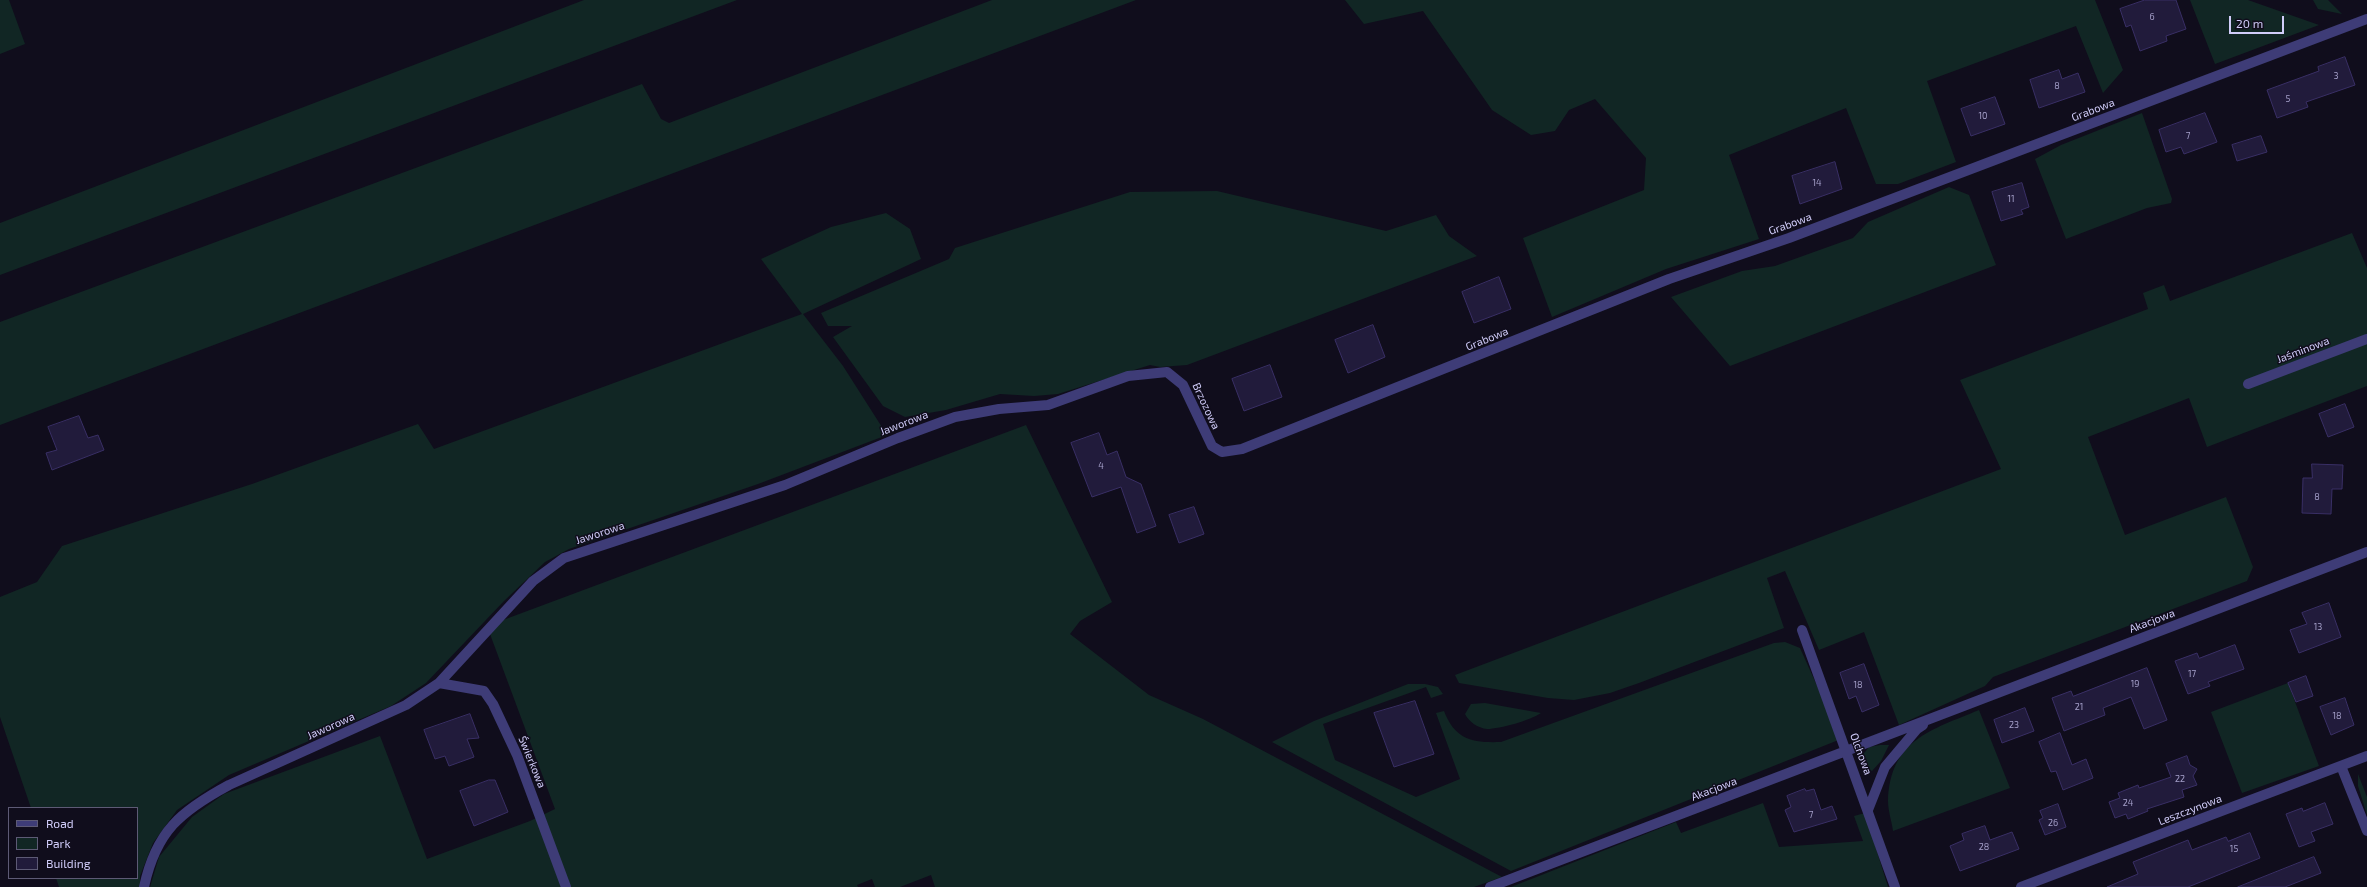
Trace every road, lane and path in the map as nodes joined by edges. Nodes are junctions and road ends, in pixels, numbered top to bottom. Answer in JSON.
{"nodes":[{"id":1,"x":2367,"y":19,"type":"edge"},
{"id":2,"x":2367,"y":339,"type":"edge"},
{"id":3,"x":1167,"y":372,"type":"joint"},
{"id":4,"x":2248,"y":384,"type":"dead end"},
{"id":5,"x":1222,"y":452,"type":"joint"},
{"id":6,"x":2367,"y":552,"type":"edge"},
{"id":7,"x":1802,"y":630,"type":"dead end"},
{"id":8,"x":439,"y":683,"type":"junction"},
{"id":9,"x":1946,"y":712,"type":"junction"},
{"id":10,"x":1847,"y":751,"type":"junction"},
{"id":11,"x":2367,"y":756,"type":"edge"},
{"id":12,"x":2341,"y":766,"type":"junction"},
{"id":13,"x":1868,"y":810,"type":"junction"},
{"id":14,"x":2367,"y":831,"type":"edge"},
{"id":15,"x":144,"y":887,"type":"edge"},
{"id":16,"x":566,"y":887,"type":"edge"},
{"id":17,"x":1490,"y":887,"type":"edge"},
{"id":18,"x":1895,"y":887,"type":"edge"},
{"id":19,"x":2021,"y":887,"type":"edge"}],
"edges":[{"from":1,"to":5,"type":"street","name":"Grabowa"},
{"from":2,"to":4,"type":"street","name":"Jaśminowa"},
{"from":3,"to":5,"type":"street","name":"Brzozowa"},
{"from":3,"to":8,"type":"street","name":"Jaworowa"},
{"from":6,"to":9,"type":"street","name":"Akacjowa"},
{"from":7,"to":10,"type":"street","name":"Olchowa"},
{"from":8,"to":15,"type":"street","name":"Jaworowa"},
{"from":8,"to":16,"type":"street","name":"Świerkowa"},
{"from":9,"to":10,"type":"street","name":"Akacjowa"},
{"from":9,"to":13,"type":"street","name":"Akacjowa"},
{"from":10,"to":13,"type":"street","name":"Olchowa"},
{"from":10,"to":17,"type":"street","name":"Akacjowa"},
{"from":11,"to":12,"type":"street","name":"Leszczynowa"},
{"from":12,"to":14,"type":"street"},
{"from":12,"to":19,"type":"street","name":"Leszczynowa"},
{"from":13,"to":18,"type":"street","name":"Olchowa"}]}
